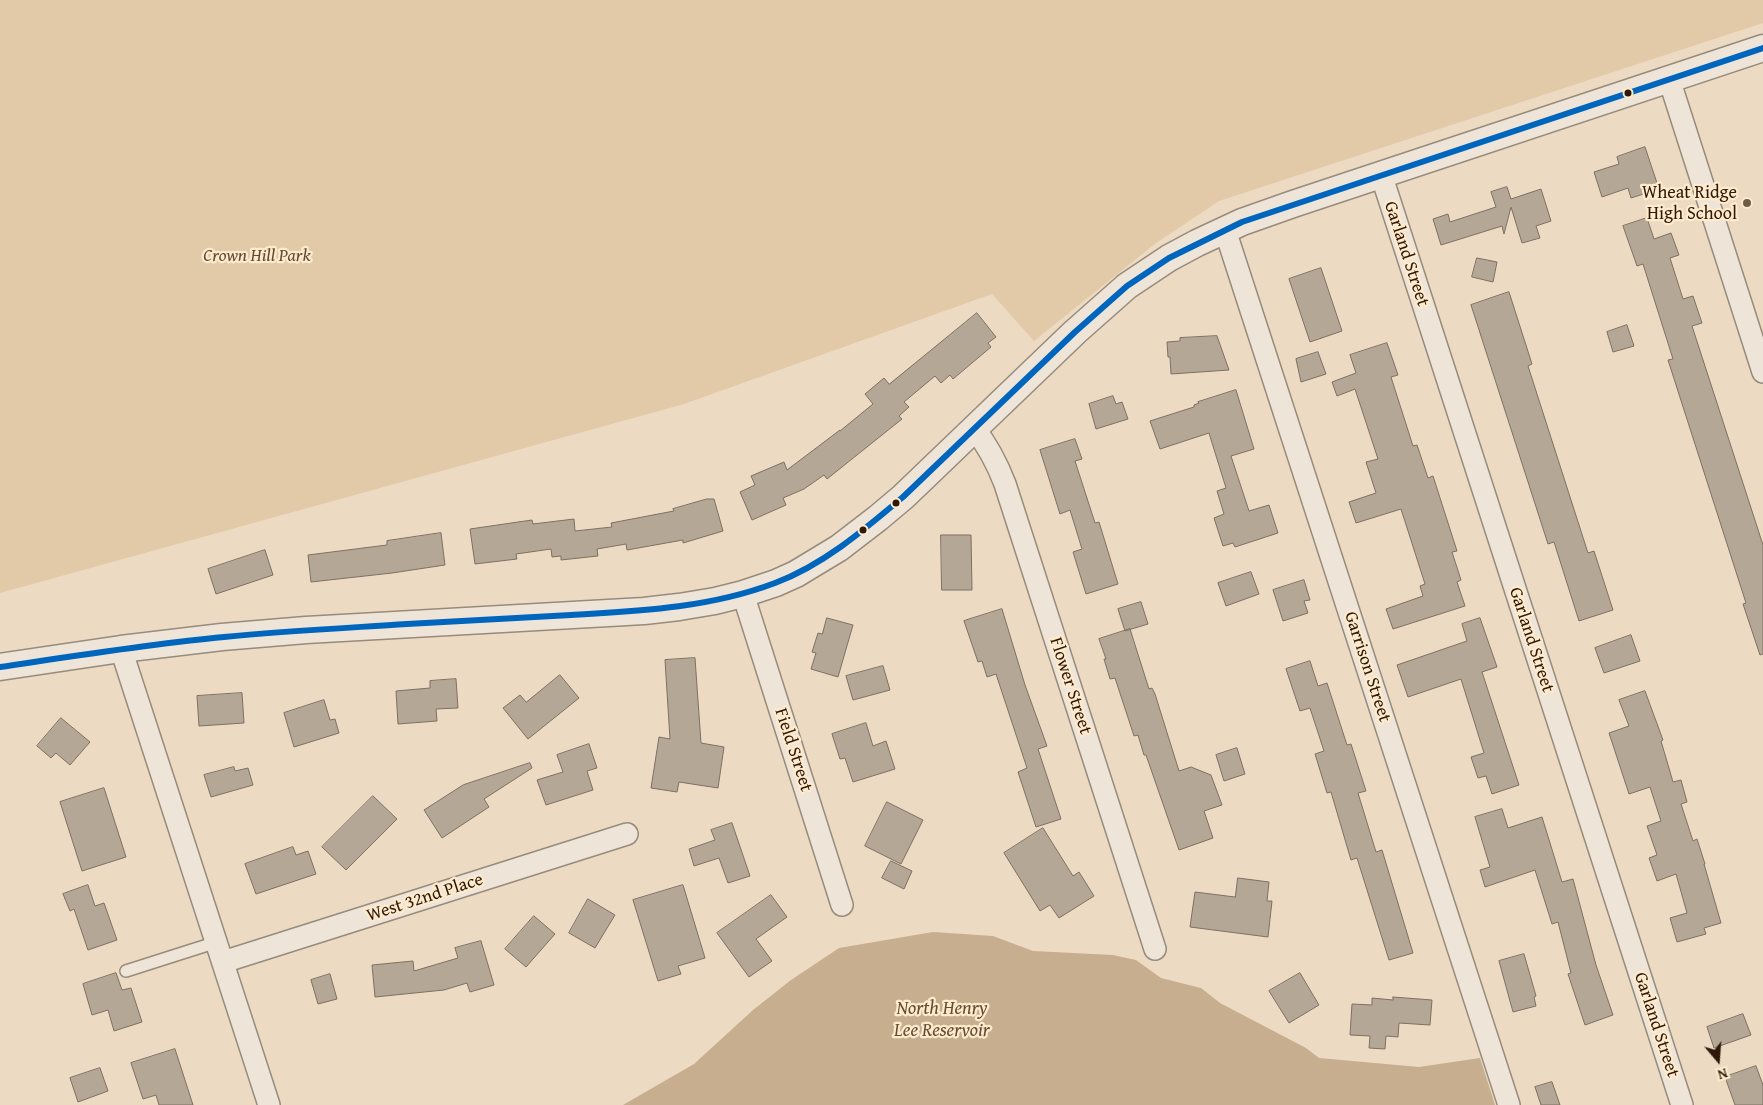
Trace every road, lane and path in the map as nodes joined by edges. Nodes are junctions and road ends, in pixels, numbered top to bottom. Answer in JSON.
{"nodes":[{"id":1,"x":1763,"y":48,"type":"edge"},
{"id":2,"x":1669,"y":79,"type":"junction"},
{"id":3,"x":1380,"y":174,"type":"junction"},
{"id":4,"x":1225,"y":230,"type":"junction"},
{"id":5,"x":1763,"y":372,"type":"edge"},
{"id":6,"x":974,"y":428,"type":"junction"},
{"id":7,"x":743,"y":594,"type":"junction"},
{"id":8,"x":121,"y":649,"type":"junction"},
{"id":9,"x":0,"y":667,"type":"edge"},
{"id":10,"x":628,"y":834,"type":"dead end"},
{"id":11,"x":842,"y":905,"type":"dead end"},
{"id":12,"x":1155,"y":949,"type":"dead end"},
{"id":13,"x":220,"y":952,"type":"junction"},
{"id":14,"x":126,"y":971,"type":"dead end"},
{"id":15,"x":269,"y":1105,"type":"edge"},
{"id":16,"x":1509,"y":1105,"type":"edge"},
{"id":17,"x":1682,"y":1105,"type":"edge"}],
"edges":[{"from":1,"to":2,"type":"street"},
{"from":2,"to":3,"type":"street"},
{"from":2,"to":5,"type":"street"},
{"from":3,"to":4,"type":"street"},
{"from":3,"to":17,"type":"street","name":"Garland Street"},
{"from":4,"to":6,"type":"street"},
{"from":4,"to":16,"type":"street","name":"Garrison Street"},
{"from":6,"to":7,"type":"street"},
{"from":6,"to":12,"type":"street","name":"Flower Street"},
{"from":7,"to":8,"type":"street"},
{"from":7,"to":11,"type":"street","name":"Field Street"},
{"from":8,"to":9,"type":"street"},
{"from":8,"to":13,"type":"street"},
{"from":10,"to":13,"type":"street","name":"West 32nd Place"},
{"from":13,"to":14,"type":"lane"},
{"from":13,"to":15,"type":"street"}]}
